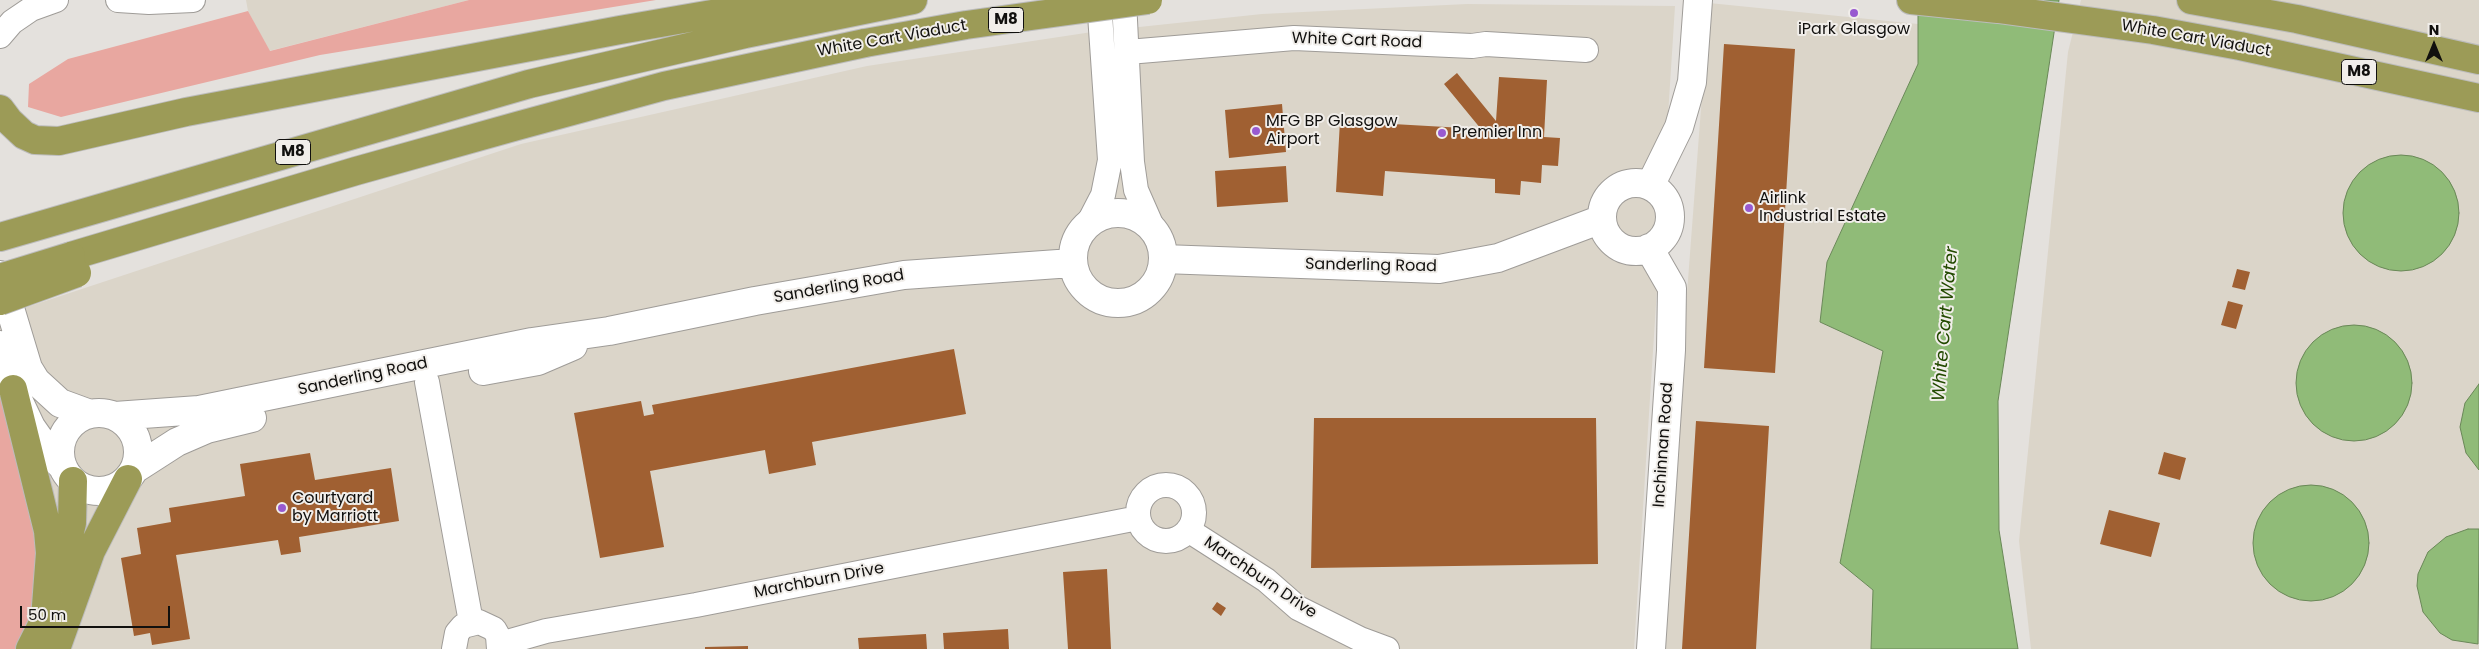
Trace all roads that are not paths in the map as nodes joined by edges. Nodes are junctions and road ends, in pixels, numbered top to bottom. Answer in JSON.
{"nodes":[{"id":1,"x":56,"y":0,"type":"edge"},
{"id":2,"x":118,"y":0,"type":"edge"},
{"id":3,"x":193,"y":0,"type":"edge"},
{"id":4,"x":829,"y":0,"type":"edge"},
{"id":5,"x":913,"y":0,"type":"edge"},
{"id":6,"x":1098,"y":0,"type":"edge"},
{"id":7,"x":1124,"y":0,"type":"edge"},
{"id":8,"x":1148,"y":0,"type":"edge"},
{"id":9,"x":1698,"y":0,"type":"edge"},
{"id":10,"x":1911,"y":0,"type":"edge"},
{"id":11,"x":2191,"y":0,"type":"edge"},
{"id":12,"x":743,"y":22,"type":"junction"},
{"id":13,"x":0,"y":36,"type":"edge"},
{"id":14,"x":1586,"y":50,"type":"dead end"},
{"id":15,"x":1128,"y":52,"type":"junction"},
{"id":16,"x":2479,"y":60,"type":"edge"},
{"id":17,"x":2479,"y":98,"type":"edge"},
{"id":18,"x":0,"y":109,"type":"edge"},
{"id":19,"x":1650,"y":186,"type":"junction"},
{"id":20,"x":1602,"y":219,"type":"junction"},
{"id":21,"x":1088,"y":224,"type":"junction"},
{"id":22,"x":1154,"y":231,"type":"junction"},
{"id":23,"x":0,"y":237,"type":"edge"},
{"id":24,"x":1649,"y":248,"type":"junction"},
{"id":25,"x":1163,"y":259,"type":"junction"},
{"id":26,"x":1072,"y":263,"type":"junction"},
{"id":27,"x":74,"y":265,"type":"junction"},
{"id":28,"x":0,"y":274,"type":"edge"},
{"id":29,"x":0,"y":278,"type":"edge"},
{"id":30,"x":0,"y":301,"type":"edge"},
{"id":31,"x":609,"y":332,"type":"junction"},
{"id":32,"x":0,"y":345,"type":"edge"},
{"id":33,"x":428,"y":382,"type":"junction"},
{"id":34,"x":14,"y":389,"type":"junction"},
{"id":35,"x":102,"y":416,"type":"junction"},
{"id":36,"x":68,"y":474,"type":"junction"},
{"id":37,"x":131,"y":474,"type":"junction"},
{"id":38,"x":1138,"y":518,"type":"junction"},
{"id":39,"x":1188,"y":530,"type":"junction"},
{"id":40,"x":45,"y":619,"type":"junction"},
{"id":41,"x":471,"y":622,"type":"junction"},
{"id":42,"x":500,"y":646,"type":"edge"},
{"id":43,"x":30,"y":649,"type":"edge"},
{"id":44,"x":56,"y":649,"type":"edge"},
{"id":45,"x":454,"y":649,"type":"edge"},
{"id":46,"x":1387,"y":649,"type":"edge"},
{"id":47,"x":1651,"y":649,"type":"edge"}],
"edges":[{"from":1,"to":13,"type":"street"},
{"from":2,"to":3,"type":"street"},
{"from":4,"to":12,"type":"highway"},
{"from":5,"to":12,"type":"highway","name":"White Cart Viaduct","number":"M8"},
{"from":6,"to":21,"type":"street"},
{"from":7,"to":15,"type":"street"},
{"from":8,"to":27,"type":"highway","name":"White Cart Viaduct","number":"M8","bridge":true},
{"from":9,"to":19,"type":"street"},
{"from":10,"to":17,"type":"highway","name":"White Cart Viaduct","number":"M8"},
{"from":11,"to":16,"type":"highway","number":"M8"},
{"from":12,"to":18,"type":"highway"},
{"from":12,"to":23,"type":"highway","number":"M8"},
{"from":14,"to":15,"type":"street","name":"White Cart Road"},
{"from":15,"to":22,"type":"street"},
{"from":19,"to":20,"type":"street"},
{"from":19,"to":24,"type":"street"},
{"from":20,"to":24,"type":"street"},
{"from":20,"to":25,"type":"street","name":"Sanderling Road"},
{"from":21,"to":22,"type":"street"},
{"from":21,"to":26,"type":"street"},
{"from":22,"to":25,"type":"street"},
{"from":24,"to":47,"type":"street","name":"Inchinnan Road"},
{"from":25,"to":26,"type":"street"},
{"from":26,"to":31,"type":"street","name":"Sanderling Road"},
{"from":27,"to":29,"type":"highway","bridge":true},
{"from":27,"to":30,"type":"highway","bridge":true},
{"from":28,"to":35,"type":"street"},
{"from":31,"to":33,"type":"street","name":"Sanderling Road"},
{"from":31,"to":35,"type":"street","name":"Sanderling Road"},
{"from":32,"to":34,"type":"street"},
{"from":33,"to":37,"type":"street","name":"Sanderling Road"},
{"from":33,"to":41,"type":"street"},
{"from":34,"to":36,"type":"street"},
{"from":34,"to":40,"type":"highway"},
{"from":35,"to":36,"type":"street"},
{"from":35,"to":37,"type":"street"},
{"from":36,"to":37,"type":"street"},
{"from":36,"to":40,"type":"highway"},
{"from":37,"to":44,"type":"highway"},
{"from":38,"to":39,"type":"street","name":"Marchburn Drive"},
{"from":38,"to":39,"type":"street","name":"Marchburn Drive"},
{"from":38,"to":42,"type":"street","name":"Marchburn Drive"},
{"from":39,"to":46,"type":"street","name":"Marchburn Drive"},
{"from":40,"to":43,"type":"highway"},
{"from":41,"to":42,"type":"street","name":"Marchburn Drive"},
{"from":41,"to":45,"type":"street"}]}
